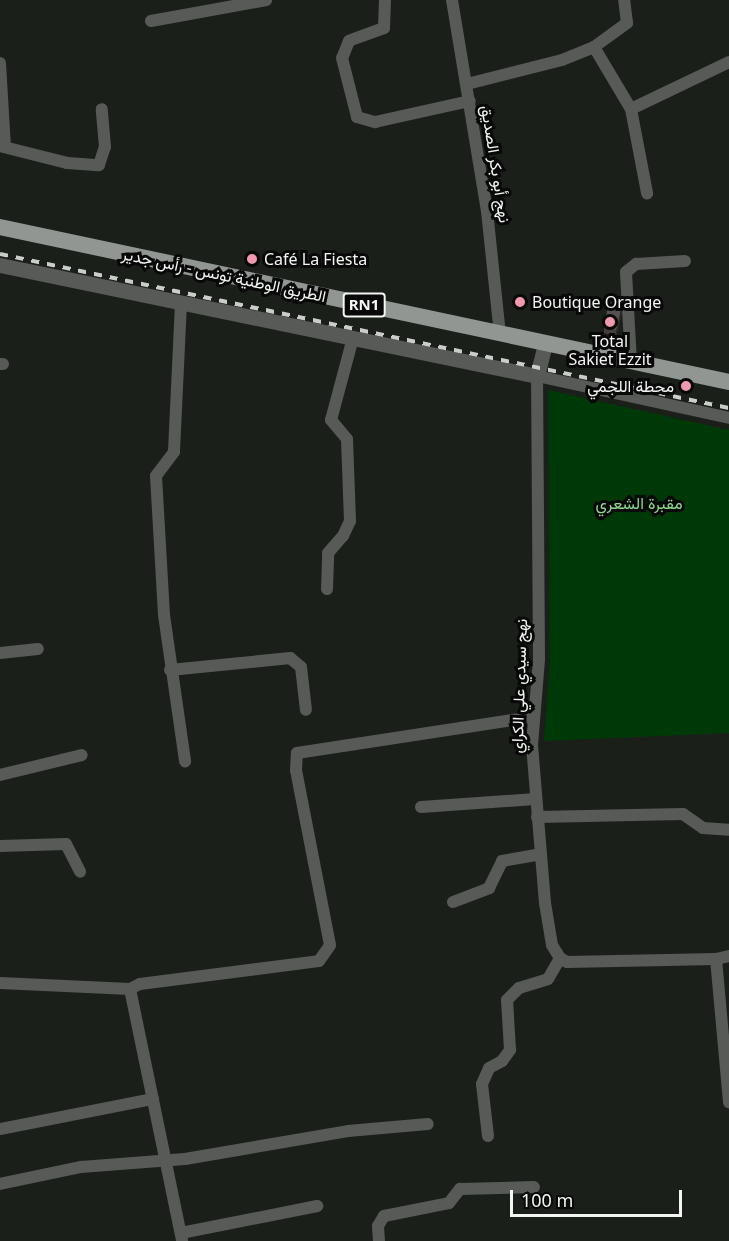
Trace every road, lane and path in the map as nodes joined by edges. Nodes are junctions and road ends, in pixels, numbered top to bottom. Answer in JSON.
{"nodes":[{"id":1,"x":266,"y":0,"type":"edge"},
{"id":2,"x":385,"y":0,"type":"edge"},
{"id":3,"x":452,"y":0,"type":"edge"},
{"id":4,"x":624,"y":0,"type":"edge"},
{"id":5,"x":151,"y":21,"type":"dead end"},
{"id":6,"x":594,"y":47,"type":"junction"},
{"id":7,"x":729,"y":62,"type":"edge"},
{"id":8,"x":0,"y":63,"type":"edge"},
{"id":9,"x":467,"y":84,"type":"junction"},
{"id":10,"x":470,"y":101,"type":"junction"},
{"id":11,"x":102,"y":109,"type":"dead end"},
{"id":12,"x":631,"y":109,"type":"junction"},
{"id":13,"x":3,"y":147,"type":"edge"},
{"id":14,"x":647,"y":193,"type":"dead end"},
{"id":15,"x":0,"y":227,"type":"edge"},
{"id":16,"x":685,"y":261,"type":"dead end"},
{"id":17,"x":0,"y":265,"type":"edge"},
{"id":18,"x":181,"y":303,"type":"junction"},
{"id":19,"x":500,"y":334,"type":"junction"},
{"id":20,"x":353,"y":338,"type":"junction"},
{"id":21,"x":544,"y":344,"type":"junction"},
{"id":22,"x":631,"y":362,"type":"junction"},
{"id":23,"x":537,"y":376,"type":"junction"},
{"id":24,"x":729,"y":382,"type":"edge"},
{"id":25,"x":729,"y":418,"type":"edge"},
{"id":26,"x":327,"y":589,"type":"dead end"},
{"id":27,"x":38,"y":649,"type":"dead end"},
{"id":28,"x":0,"y":653,"type":"edge"},
{"id":29,"x":170,"y":670,"type":"junction"},
{"id":30,"x":306,"y":710,"type":"dead end"},
{"id":31,"x":531,"y":717,"type":"junction"},
{"id":32,"x":82,"y":755,"type":"dead end"},
{"id":33,"x":184,"y":761,"type":"dead end"},
{"id":34,"x":0,"y":775,"type":"edge"},
{"id":35,"x":535,"y":799,"type":"junction"},
{"id":36,"x":421,"y":807,"type":"dead end"},
{"id":37,"x":537,"y":817,"type":"junction"},
{"id":38,"x":729,"y":830,"type":"edge"},
{"id":39,"x":0,"y":846,"type":"edge"},
{"id":40,"x":540,"y":854,"type":"junction"},
{"id":41,"x":80,"y":872,"type":"dead end"},
{"id":42,"x":453,"y":902,"type":"dead end"},
{"id":43,"x":729,"y":956,"type":"edge"},
{"id":44,"x":560,"y":958,"type":"junction"},
{"id":45,"x":716,"y":959,"type":"junction"},
{"id":46,"x":0,"y":983,"type":"edge"},
{"id":47,"x":130,"y":989,"type":"junction"},
{"id":48,"x":725,"y":1016,"type":"edge"},
{"id":49,"x":153,"y":1099,"type":"junction"},
{"id":50,"x":729,"y":1102,"type":"edge"},
{"id":51,"x":428,"y":1124,"type":"dead end"},
{"id":52,"x":0,"y":1130,"type":"edge"},
{"id":53,"x":488,"y":1136,"type":"dead end"},
{"id":54,"x":168,"y":1159,"type":"junction"},
{"id":55,"x":0,"y":1184,"type":"edge"},
{"id":56,"x":534,"y":1187,"type":"dead end"},
{"id":57,"x":317,"y":1206,"type":"dead end"},
{"id":58,"x":182,"y":1237,"type":"edge"},
{"id":59,"x":378,"y":1241,"type":"edge"}],
"edges":[{"from":1,"to":5,"type":"street"},
{"from":2,"to":10,"type":"street"},
{"from":3,"to":9,"type":"street","name":"نهج أبو بكر الصديق"},
{"from":4,"to":6,"type":"street"},
{"from":6,"to":9,"type":"street"},
{"from":6,"to":12,"type":"street"},
{"from":7,"to":12,"type":"street"},
{"from":8,"to":13,"type":"street"},
{"from":9,"to":10,"type":"street","name":"نهج أبو بكر الصديق"},
{"from":10,"to":19,"type":"street","name":"نهج أبو بكر الصديق"},
{"from":11,"to":13,"type":"street"},
{"from":12,"to":14,"type":"street"},
{"from":15,"to":19,"type":"main road","name":"الطريق الوطنية تونس - رأس جدير","number":"RN1"},
{"from":16,"to":22,"type":"street"},
{"from":17,"to":18,"type":"street"},
{"from":18,"to":20,"type":"street"},
{"from":18,"to":29,"type":"street"},
{"from":19,"to":21,"type":"main road","name":"الطريق الوطنية تونس - رأس جدير","number":"RN1"},
{"from":20,"to":23,"type":"street"},
{"from":20,"to":26,"type":"street"},
{"from":21,"to":22,"type":"main road","name":"الطريق الوطنية تونس - رأس جدير","number":"RN1"},
{"from":21,"to":23,"type":"street"},
{"from":22,"to":24,"type":"main road","name":"الطريق الوطنية تونس - رأس جدير","number":"RN1"},
{"from":23,"to":25,"type":"street"},
{"from":23,"to":31,"type":"street","name":"نهج سيدي علي الكراي"},
{"from":27,"to":28,"type":"street"},
{"from":29,"to":30,"type":"street"},
{"from":29,"to":33,"type":"street"},
{"from":31,"to":35,"type":"street","name":"نهج سيدي علي الكراي"},
{"from":31,"to":47,"type":"street"},
{"from":32,"to":34,"type":"street"},
{"from":35,"to":36,"type":"street"},
{"from":35,"to":37,"type":"street","name":"نهج سيدي علي الكراي"},
{"from":37,"to":38,"type":"street"},
{"from":37,"to":40,"type":"street","name":"نهج سيدي علي الكراي"},
{"from":39,"to":41,"type":"street"},
{"from":40,"to":42,"type":"street"},
{"from":40,"to":44,"type":"street","name":"نهج سيدي علي الكراي"},
{"from":43,"to":45,"type":"street"},
{"from":44,"to":45,"type":"street"},
{"from":44,"to":53,"type":"street"},
{"from":45,"to":48,"type":"street"},
{"from":46,"to":47,"type":"street"},
{"from":47,"to":49,"type":"street"},
{"from":48,"to":50,"type":"street"},
{"from":49,"to":52,"type":"street"},
{"from":49,"to":54,"type":"street"},
{"from":51,"to":54,"type":"street"},
{"from":54,"to":55,"type":"street"},
{"from":54,"to":58,"type":"street"},
{"from":56,"to":59,"type":"street"},
{"from":57,"to":58,"type":"street"}]}
